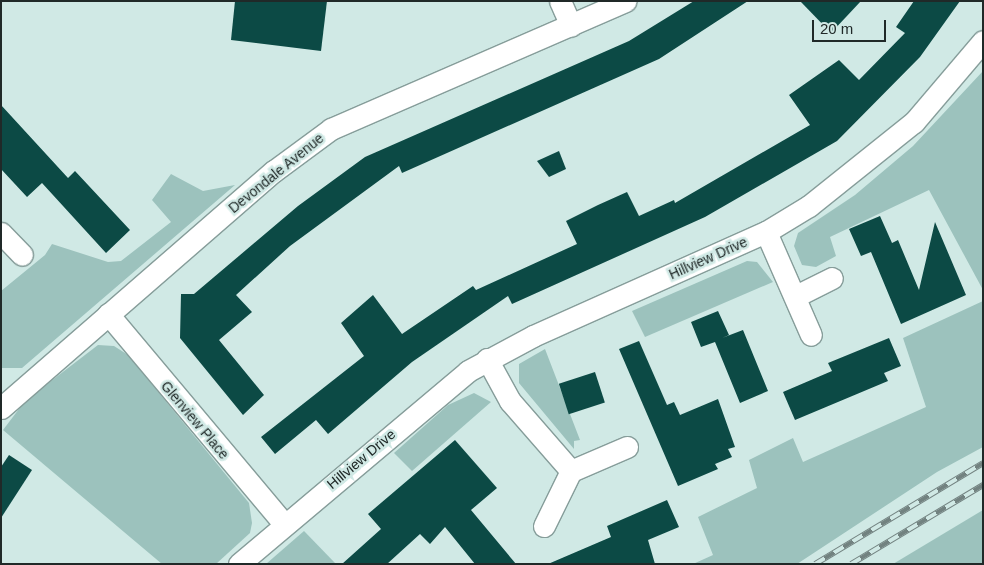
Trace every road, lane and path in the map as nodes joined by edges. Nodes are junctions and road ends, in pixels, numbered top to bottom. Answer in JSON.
{"nodes":[{"id":1,"x":560,"y":1,"type":"edge"},
{"id":2,"x":625,"y":1,"type":"edge"},
{"id":3,"x":571,"y":26,"type":"junction"},
{"id":4,"x":983,"y":41,"type":"edge"},
{"id":5,"x":766,"y":232,"type":"junction"},
{"id":6,"x":1,"y":234,"type":"edge"},
{"id":7,"x":22,"y":255,"type":"dead end"},
{"id":8,"x":832,"y":278,"type":"dead end"},
{"id":9,"x":796,"y":296,"type":"junction"},
{"id":10,"x":108,"y":314,"type":"junction"},
{"id":11,"x":811,"y":335,"type":"dead end"},
{"id":12,"x":487,"y":359,"type":"junction"},
{"id":13,"x":1,"y":408,"type":"edge"},
{"id":14,"x":627,"y":447,"type":"dead end"},
{"id":15,"x":571,"y":471,"type":"junction"},
{"id":16,"x":284,"y":524,"type":"junction"},
{"id":17,"x":544,"y":526,"type":"dead end"},
{"id":18,"x":239,"y":564,"type":"edge"}],
"edges":[{"from":1,"to":3,"type":"street"},
{"from":2,"to":3,"type":"street","name":"Devondale Avenue"},
{"from":3,"to":10,"type":"street","name":"Devondale Avenue"},
{"from":4,"to":5,"type":"street","name":"Hillview Drive"},
{"from":5,"to":9,"type":"street"},
{"from":5,"to":12,"type":"street","name":"Hillview Drive"},
{"from":6,"to":7,"type":"street"},
{"from":8,"to":9,"type":"street"},
{"from":9,"to":11,"type":"street"},
{"from":10,"to":13,"type":"street","name":"Devondale Avenue"},
{"from":10,"to":16,"type":"street","name":"Glenview Place"},
{"from":12,"to":15,"type":"street"},
{"from":12,"to":16,"type":"street","name":"Hillview Drive"},
{"from":14,"to":15,"type":"street"},
{"from":15,"to":17,"type":"street"},
{"from":16,"to":18,"type":"street","name":"Hillview Drive"}]}
